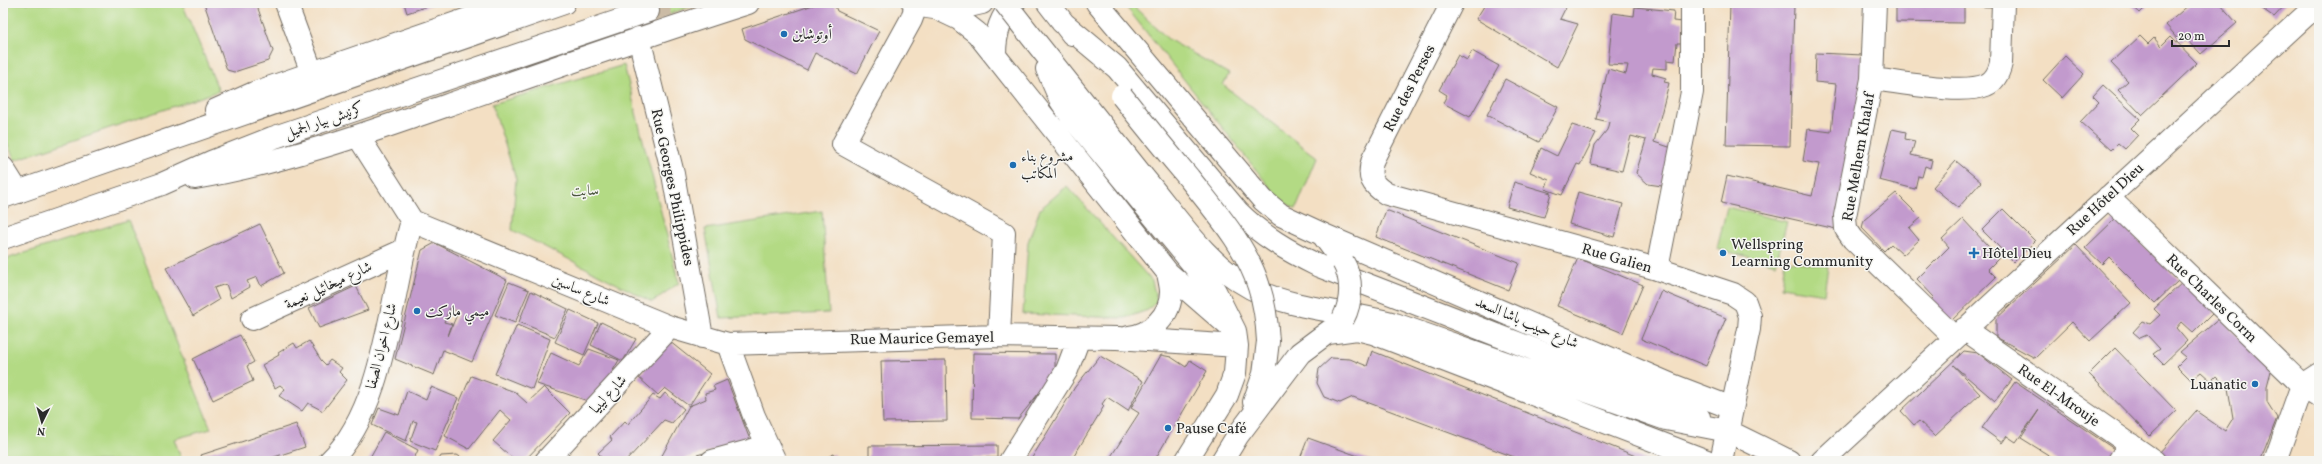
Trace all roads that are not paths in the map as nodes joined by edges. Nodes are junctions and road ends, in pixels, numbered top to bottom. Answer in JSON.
{"nodes":[{"id":1,"x":286,"y":3,"type":"edge"},
{"id":2,"x":514,"y":3,"type":"edge"},
{"id":3,"x":564,"y":3,"type":"edge"},
{"id":4,"x":748,"y":3,"type":"edge"},
{"id":5,"x":982,"y":3,"type":"edge"},
{"id":6,"x":1006,"y":3,"type":"edge"},
{"id":7,"x":1014,"y":3,"type":"edge"},
{"id":8,"x":1097,"y":3,"type":"edge"},
{"id":9,"x":1452,"y":3,"type":"edge"},
{"id":10,"x":1692,"y":3,"type":"edge"},
{"id":11,"x":1875,"y":3,"type":"edge"},
{"id":12,"x":2003,"y":3,"type":"edge"},
{"id":13,"x":2319,"y":3,"type":"edge"},
{"id":14,"x":915,"y":4,"type":"edge"},
{"id":15,"x":938,"y":9,"type":"junction"},
{"id":16,"x":1053,"y":10,"type":"edge"},
{"id":17,"x":648,"y":11,"type":"tunnel mouth"},
{"id":18,"x":639,"y":38,"type":"junction"},
{"id":19,"x":1038,"y":45,"type":"junction"},
{"id":20,"x":995,"y":54,"type":"junction"},
{"id":21,"x":312,"y":73,"type":"junction"},
{"id":22,"x":1872,"y":79,"type":"junction"},
{"id":23,"x":358,"y":136,"type":"junction"},
{"id":24,"x":128,"y":155,"type":"junction"},
{"id":25,"x":3,"y":168,"type":"edge"},
{"id":26,"x":1369,"y":174,"type":"joint"},
{"id":27,"x":162,"y":184,"type":"junction"},
{"id":28,"x":10,"y":195,"type":"edge"},
{"id":29,"x":2108,"y":197,"type":"junction"},
{"id":30,"x":412,"y":221,"type":"junction"},
{"id":31,"x":1322,"y":234,"type":"junction"},
{"id":32,"x":3,"y":238,"type":"edge"},
{"id":33,"x":404,"y":250,"type":"junction"},
{"id":34,"x":1657,"y":269,"type":"junction"},
{"id":35,"x":1168,"y":273,"type":"junction"},
{"id":36,"x":252,"y":319,"type":"dead end"},
{"id":37,"x":1336,"y":326,"type":"junction"},
{"id":38,"x":670,"y":327,"type":"junction"},
{"id":39,"x":1959,"y":333,"type":"junction"},
{"id":40,"x":702,"y":336,"type":"junction"},
{"id":41,"x":999,"y":336,"type":"junction"},
{"id":42,"x":1079,"y":338,"type":"junction"},
{"id":43,"x":1118,"y":338,"type":"junction"},
{"id":44,"x":1236,"y":339,"type":"junction"},
{"id":45,"x":728,"y":344,"type":"junction"},
{"id":46,"x":2313,"y":385,"type":"edge"},
{"id":47,"x":1732,"y":408,"type":"junction"},
{"id":48,"x":1728,"y":431,"type":"junction"},
{"id":49,"x":1238,"y":435,"type":"junction"},
{"id":50,"x":771,"y":453,"type":"edge"},
{"id":51,"x":2124,"y":453,"type":"edge"},
{"id":52,"x":330,"y":461,"type":"edge"},
{"id":53,"x":546,"y":461,"type":"edge"},
{"id":54,"x":712,"y":461,"type":"edge"},
{"id":55,"x":1010,"y":461,"type":"edge"},
{"id":56,"x":1186,"y":461,"type":"edge"},
{"id":57,"x":1222,"y":461,"type":"edge"},
{"id":58,"x":1707,"y":461,"type":"edge"},
{"id":59,"x":1721,"y":461,"type":"edge"},
{"id":60,"x":1789,"y":461,"type":"edge"},
{"id":61,"x":1822,"y":461,"type":"edge"},
{"id":62,"x":2154,"y":461,"type":"edge"},
{"id":63,"x":2275,"y":461,"type":"edge"}],
"edges":[{"from":1,"to":21,"type":"main road"},
{"from":2,"to":21,"type":"main road"},
{"from":3,"to":24,"type":"main road"},
{"from":4,"to":18,"type":"main road"},
{"from":5,"to":15,"type":"main road"},
{"from":6,"to":19,"type":"main road","bridge":true},
{"from":7,"to":20,"type":"main road"},
{"from":8,"to":31,"type":"main road","name":"شارع حبيب باشا السعد"},
{"from":9,"to":26,"type":"main road","name":"Rue des Perses"},
{"from":10,"to":34,"type":"main road"},
{"from":11,"to":22,"type":"main road","name":"Rue Melhem Khalaf"},
{"from":12,"to":22,"type":"main road"},
{"from":13,"to":29,"type":"main road","name":"Rue Hôtel Dieu"},
{"from":14,"to":15,"type":"main road"},
{"from":14,"to":41,"type":"main road"},
{"from":15,"to":20,"type":"main road"},
{"from":16,"to":48,"type":"main road"},
{"from":16,"to":49,"type":"main road","bridge":true},
{"from":17,"to":27,"type":"main road","name":"كرنيش بيار الجميل"},
{"from":18,"to":23,"type":"main road"},
{"from":18,"to":40,"type":"main road","name":"Rue Georges Philippides"},
{"from":19,"to":44,"type":"main road"},
{"from":19,"to":48,"type":"main road"},
{"from":20,"to":35,"type":"main road"},
{"from":21,"to":24,"type":"main road"},
{"from":22,"to":39,"type":"main road","name":"Rue Melhem Khalaf"},
{"from":23,"to":27,"type":"main road"},
{"from":23,"to":30,"type":"main road"},
{"from":24,"to":28,"type":"main road"},
{"from":25,"to":28,"type":"main road"},
{"from":26,"to":34,"type":"main road","name":"Rue Galien"},
{"from":27,"to":32,"type":"main road","name":"كرنيش بيار الجميل"},
{"from":29,"to":39,"type":"main road","name":"Rue Hôtel Dieu"},
{"from":29,"to":46,"type":"main road","name":"Rue Charles Corm"},
{"from":30,"to":33,"type":"main road","name":"شارع اخوان الصفا"},
{"from":30,"to":38,"type":"main road","name":"شارع ساسين"},
{"from":31,"to":37,"type":"main road","bridge":true},
{"from":31,"to":47,"type":"main road","name":"شارع حبيب باشا السعد"},
{"from":33,"to":36,"type":"main road","name":"شارع ميخائيل نعيمة"},
{"from":33,"to":52,"type":"main road","name":"شارع اخوان الصفا"},
{"from":34,"to":47,"type":"main road","name":"Rue Galien"},
{"from":35,"to":43,"type":"main road"},
{"from":35,"to":44,"type":"main road"},
{"from":37,"to":49,"type":"main road"},
{"from":37,"to":58,"type":"main road"},
{"from":38,"to":40,"type":"main road","name":"شارع ساسين"},
{"from":38,"to":53,"type":"main road","name":"شارع ليبيا"},
{"from":39,"to":51,"type":"main road","name":"Rue El-Mrouje"},
{"from":39,"to":61,"type":"main road","name":"Rue Hôtel Dieu"},
{"from":40,"to":45,"type":"main road","name":"شارع ساسين"},
{"from":41,"to":42,"type":"main road","name":"Rue Maurice Gemayel"},
{"from":41,"to":45,"type":"main road","name":"Rue Maurice Gemayel"},
{"from":42,"to":43,"type":"main road","name":"Rue Maurice Gemayel"},
{"from":42,"to":55,"type":"main road"},
{"from":43,"to":44,"type":"main road"},
{"from":44,"to":56,"type":"main road"},
{"from":45,"to":50,"type":"main road"},
{"from":46,"to":63,"type":"main road"},
{"from":47,"to":48,"type":"main road","name":"Rue Galien"},
{"from":48,"to":59,"type":"main road","name":"Rue Galien"},
{"from":48,"to":60,"type":"main road"},
{"from":49,"to":57,"type":"main road"},
{"from":50,"to":54,"type":"main road"},
{"from":51,"to":62,"type":"main road","name":"Rue El-Mrouje"}]}
